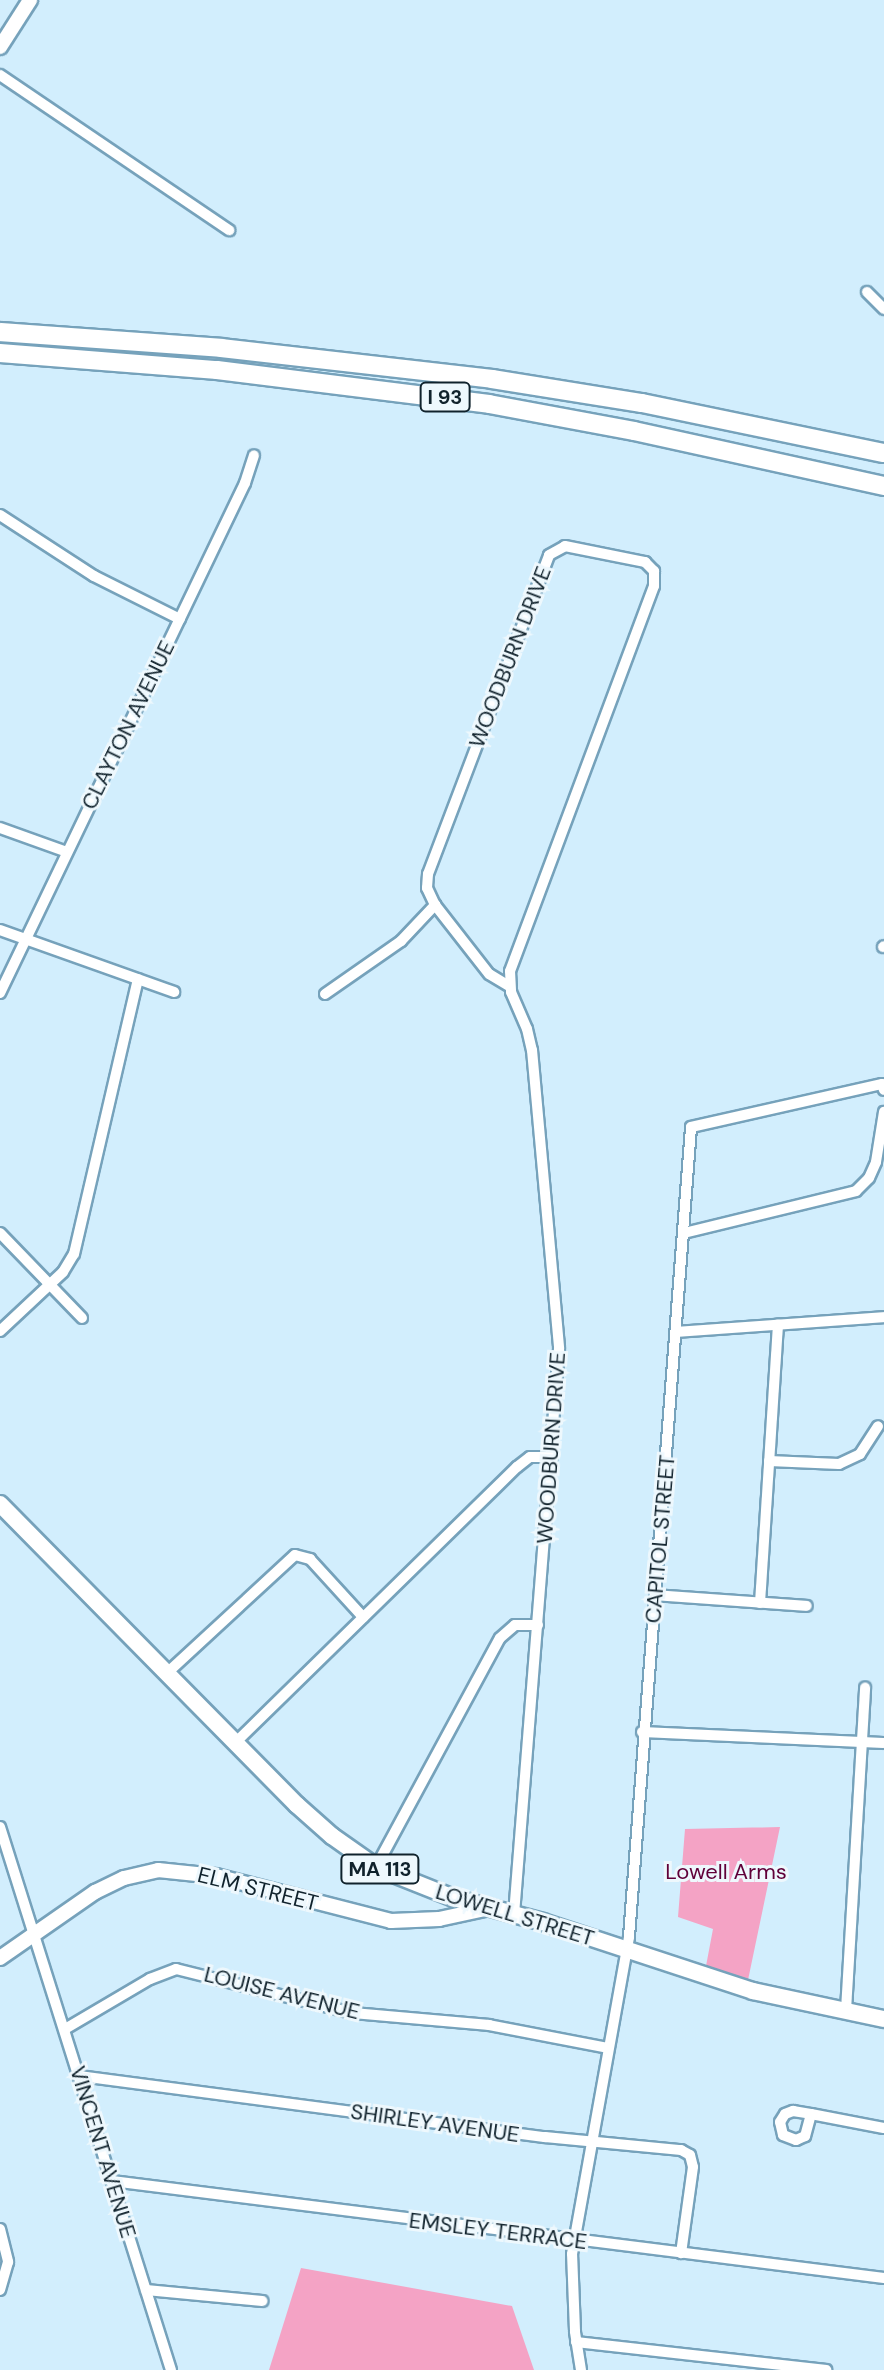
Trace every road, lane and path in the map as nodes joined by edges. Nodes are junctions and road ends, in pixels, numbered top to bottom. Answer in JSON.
{"nodes":[{"id":1,"x":30,"y":0,"type":"edge"},
{"id":2,"x":0,"y":47,"type":"edge"},
{"id":3,"x":0,"y":75,"type":"edge"},
{"id":4,"x":229,"y":230,"type":"dead end"},
{"id":5,"x":867,"y":292,"type":"dead end"},
{"id":6,"x":884,"y":309,"type":"edge"},
{"id":7,"x":0,"y":332,"type":"edge"},
{"id":8,"x":0,"y":353,"type":"edge"},
{"id":9,"x":884,"y":453,"type":"edge"},
{"id":10,"x":254,"y":455,"type":"dead end"},
{"id":11,"x":884,"y":486,"type":"edge"},
{"id":12,"x":0,"y":515,"type":"edge"},
{"id":13,"x":180,"y":619,"type":"junction"},
{"id":14,"x":0,"y":828,"type":"edge"},
{"id":15,"x":67,"y":852,"type":"junction"},
{"id":16,"x":435,"y":905,"type":"junction"},
{"id":17,"x":0,"y":930,"type":"edge"},
{"id":18,"x":26,"y":939,"type":"junction"},
{"id":19,"x":138,"y":979,"type":"junction"},
{"id":20,"x":509,"y":986,"type":"junction"},
{"id":21,"x":174,"y":992,"type":"dead end"},
{"id":22,"x":0,"y":993,"type":"edge"},
{"id":23,"x":325,"y":994,"type":"dead end"},
{"id":24,"x":884,"y":1090,"type":"edge"},
{"id":25,"x":884,"y":1112,"type":"edge"},
{"id":26,"x":0,"y":1233,"type":"edge"},
{"id":27,"x":684,"y":1233,"type":"junction"},
{"id":28,"x":49,"y":1284,"type":"junction"},
{"id":29,"x":884,"y":1317,"type":"edge"},
{"id":30,"x":82,"y":1318,"type":"dead end"},
{"id":31,"x":778,"y":1325,"type":"junction"},
{"id":32,"x":0,"y":1331,"type":"edge"},
{"id":33,"x":677,"y":1332,"type":"junction"},
{"id":34,"x":878,"y":1426,"type":"dead end"},
{"id":35,"x":552,"y":1457,"type":"junction"},
{"id":36,"x":769,"y":1461,"type":"junction"},
{"id":37,"x":0,"y":1504,"type":"edge"},
{"id":38,"x":655,"y":1595,"type":"junction"},
{"id":39,"x":760,"y":1603,"type":"junction"},
{"id":40,"x":807,"y":1606,"type":"dead end"},
{"id":41,"x":363,"y":1617,"type":"junction"},
{"id":42,"x":538,"y":1625,"type":"junction"},
{"id":43,"x":167,"y":1673,"type":"junction"},
{"id":44,"x":865,"y":1688,"type":"dead end"},
{"id":45,"x":642,"y":1732,"type":"junction"},
{"id":46,"x":236,"y":1742,"type":"junction"},
{"id":47,"x":862,"y":1742,"type":"junction"},
{"id":48,"x":884,"y":1743,"type":"edge"},
{"id":49,"x":0,"y":1827,"type":"edge"},
{"id":50,"x":376,"y":1867,"type":"junction"},
{"id":51,"x":490,"y":1908,"type":"junction"},
{"id":52,"x":514,"y":1914,"type":"junction"},
{"id":53,"x":36,"y":1933,"type":"junction"},
{"id":54,"x":627,"y":1950,"type":"junction"},
{"id":55,"x":0,"y":1958,"type":"edge"},
{"id":56,"x":846,"y":2010,"type":"junction"},
{"id":57,"x":884,"y":2019,"type":"edge"},
{"id":58,"x":65,"y":2029,"type":"junction"},
{"id":59,"x":608,"y":2048,"type":"junction"},
{"id":60,"x":80,"y":2076,"type":"junction"},
{"id":61,"x":811,"y":2114,"type":"dead end"},
{"id":62,"x":884,"y":2128,"type":"edge"},
{"id":63,"x":590,"y":2141,"type":"junction"},
{"id":64,"x":112,"y":2181,"type":"junction"},
{"id":65,"x":0,"y":2229,"type":"edge"},
{"id":66,"x":573,"y":2240,"type":"junction"},
{"id":67,"x":681,"y":2253,"type":"junction"},
{"id":68,"x":884,"y":2278,"type":"edge"},
{"id":69,"x":0,"y":2290,"type":"edge"},
{"id":70,"x":146,"y":2290,"type":"junction"},
{"id":71,"x":262,"y":2301,"type":"dead end"},
{"id":72,"x":576,"y":2342,"type":"junction"},
{"id":73,"x":171,"y":2370,"type":"edge"},
{"id":74,"x":581,"y":2370,"type":"edge"},
{"id":75,"x":826,"y":2370,"type":"edge"}],
"edges":[{"from":1,"to":2,"type":"street"},
{"from":3,"to":4,"type":"street"},
{"from":5,"to":6,"type":"street"},
{"from":7,"to":9,"type":"highway","number":"I 93"},
{"from":8,"to":11,"type":"highway","number":"I 93"},
{"from":10,"to":13,"type":"street","name":"CLAYTON AVENUE"},
{"from":12,"to":13,"type":"street"},
{"from":13,"to":15,"type":"street","name":"CLAYTON AVENUE"},
{"from":14,"to":15,"type":"street"},
{"from":15,"to":18,"type":"street","name":"CLAYTON AVENUE"},
{"from":16,"to":20,"type":"street","name":"WOODBURN DRIVE"},
{"from":16,"to":20,"type":"street","name":"WOODBURN DRIVE"},
{"from":16,"to":23,"type":"street"},
{"from":17,"to":18,"type":"street"},
{"from":18,"to":19,"type":"street"},
{"from":18,"to":22,"type":"street","name":"CLAYTON AVENUE"},
{"from":19,"to":21,"type":"street"},
{"from":19,"to":28,"type":"street"},
{"from":20,"to":35,"type":"street","name":"WOODBURN DRIVE"},
{"from":24,"to":27,"type":"street","name":"CAPITOL STREET"},
{"from":25,"to":27,"type":"street"},
{"from":26,"to":28,"type":"street"},
{"from":27,"to":33,"type":"street","name":"CAPITOL STREET"},
{"from":28,"to":30,"type":"street"},
{"from":28,"to":32,"type":"street"},
{"from":29,"to":31,"type":"street"},
{"from":31,"to":33,"type":"street"},
{"from":31,"to":36,"type":"street"},
{"from":33,"to":38,"type":"street","name":"CAPITOL STREET"},
{"from":34,"to":36,"type":"street"},
{"from":35,"to":41,"type":"street"},
{"from":35,"to":42,"type":"street","name":"WOODBURN DRIVE"},
{"from":36,"to":39,"type":"street"},
{"from":37,"to":43,"type":"main road","name":"LOWELL STREET","number":"MA 113"},
{"from":38,"to":39,"type":"street"},
{"from":38,"to":45,"type":"street","name":"CAPITOL STREET"},
{"from":39,"to":40,"type":"street"},
{"from":41,"to":43,"type":"street"},
{"from":41,"to":46,"type":"street"},
{"from":42,"to":50,"type":"street"},
{"from":42,"to":52,"type":"street","name":"WOODBURN DRIVE"},
{"from":43,"to":46,"type":"main road","name":"LOWELL STREET","number":"MA 113"},
{"from":44,"to":47,"type":"street"},
{"from":45,"to":47,"type":"street"},
{"from":45,"to":54,"type":"street","name":"CAPITOL STREET"},
{"from":46,"to":50,"type":"main road","name":"LOWELL STREET","number":"MA 113"},
{"from":47,"to":48,"type":"street"},
{"from":47,"to":56,"type":"street"},
{"from":49,"to":53,"type":"street","name":"VINCENT AVENUE"},
{"from":50,"to":51,"type":"main road","name":"LOWELL STREET","number":"MA 113"},
{"from":51,"to":52,"type":"main road","name":"LOWELL STREET","number":"MA 113"},
{"from":51,"to":53,"type":"street","name":"ELM STREET"},
{"from":52,"to":54,"type":"main road","name":"LOWELL STREET","number":"MA 113"},
{"from":53,"to":55,"type":"street","name":"ELM STREET"},
{"from":53,"to":58,"type":"street","name":"VINCENT AVENUE"},
{"from":54,"to":56,"type":"main road","name":"LOWELL STREET","number":"MA 113"},
{"from":54,"to":59,"type":"street","name":"CAPITOL STREET"},
{"from":56,"to":57,"type":"main road","name":"LOWELL STREET","number":"MA 113"},
{"from":58,"to":59,"type":"street","name":"LOUISE AVENUE"},
{"from":58,"to":60,"type":"street","name":"VINCENT AVENUE"},
{"from":59,"to":63,"type":"street","name":"CAPITOL STREET"},
{"from":60,"to":63,"type":"street","name":"SHIRLEY AVENUE"},
{"from":60,"to":64,"type":"street","name":"VINCENT AVENUE"},
{"from":61,"to":62,"type":"street"},
{"from":63,"to":66,"type":"street","name":"CAPITOL STREET"},
{"from":63,"to":67,"type":"street","name":"SHIRLEY AVENUE"},
{"from":64,"to":66,"type":"street","name":"EMSLEY TERRACE"},
{"from":64,"to":70,"type":"street","name":"VINCENT AVENUE"},
{"from":65,"to":69,"type":"street"},
{"from":66,"to":67,"type":"street","name":"EMSLEY TERRACE"},
{"from":66,"to":72,"type":"street","name":"CAPITOL STREET"},
{"from":67,"to":68,"type":"street","name":"EMSLEY TERRACE"},
{"from":70,"to":71,"type":"street"},
{"from":70,"to":73,"type":"street","name":"VINCENT AVENUE"},
{"from":72,"to":74,"type":"street","name":"CAPITOL STREET"},
{"from":72,"to":75,"type":"street"}]}
